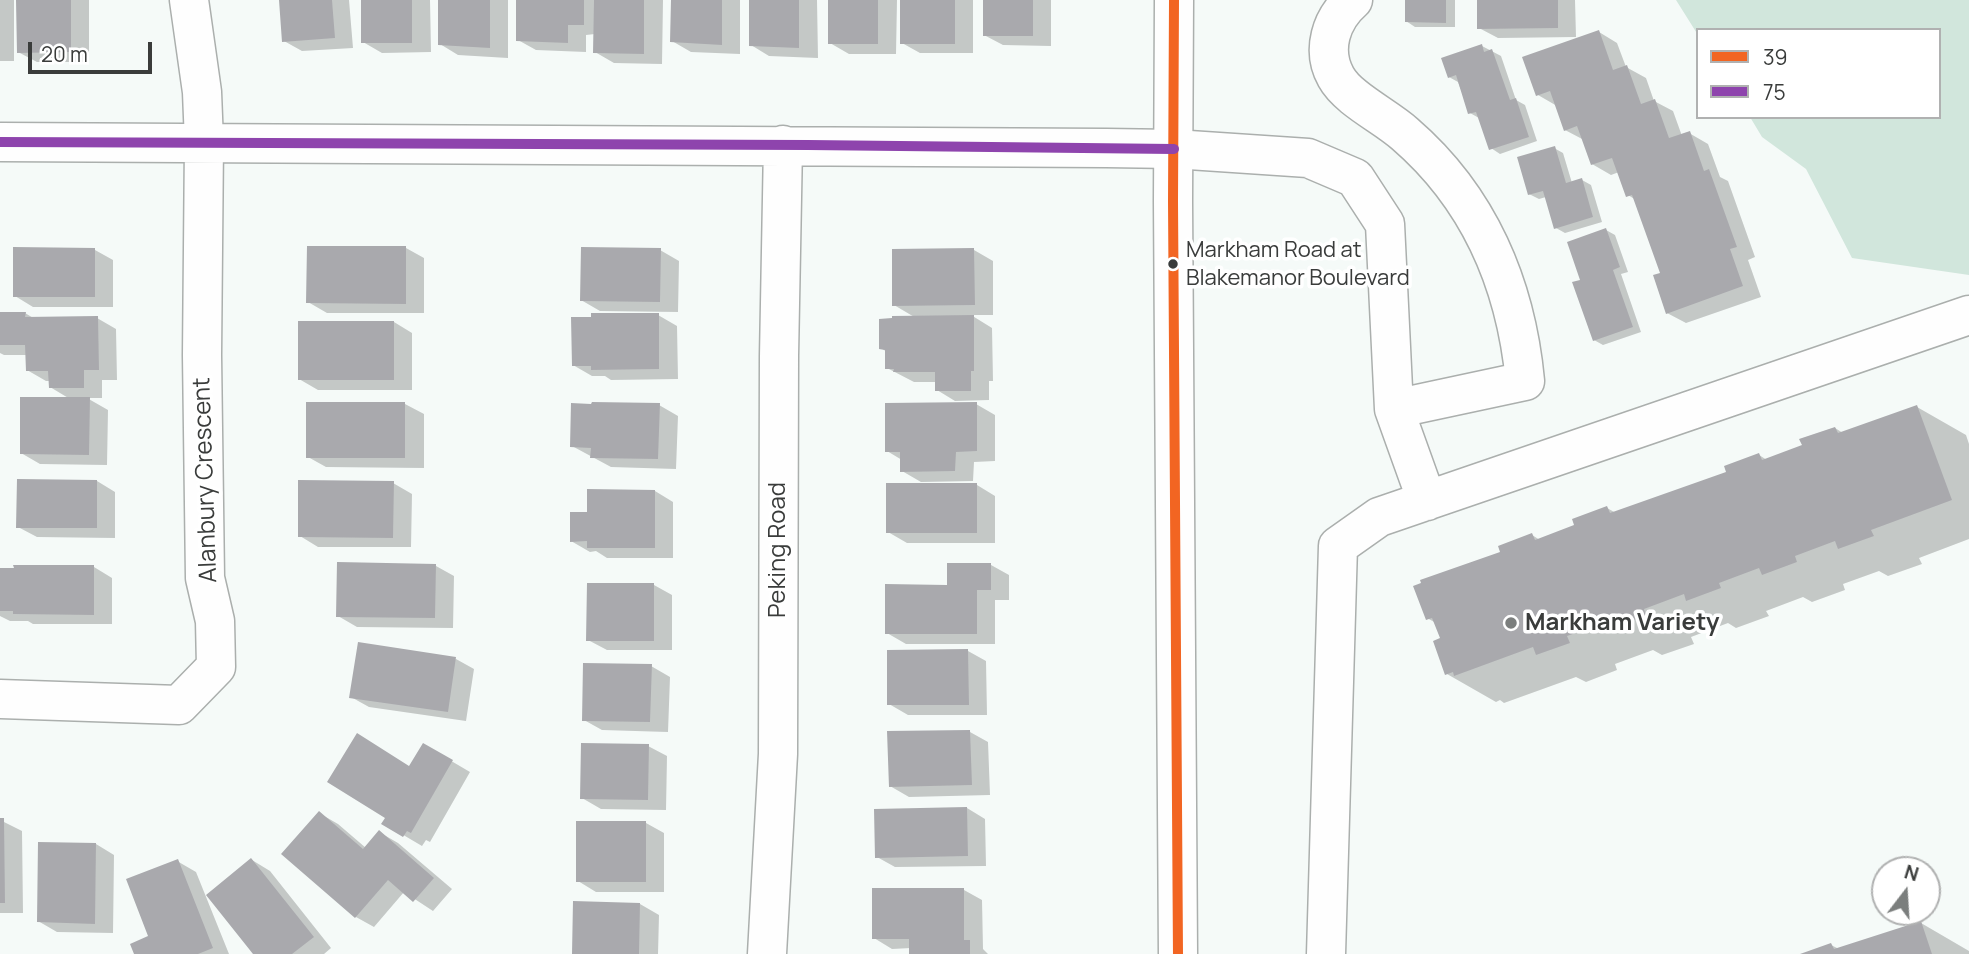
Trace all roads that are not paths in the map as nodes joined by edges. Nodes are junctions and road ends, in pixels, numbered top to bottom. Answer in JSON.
{"nodes":[{"id":1,"x":189,"y":0,"type":"edge"},
{"id":2,"x":1174,"y":0,"type":"edge"},
{"id":3,"x":1353,"y":0,"type":"edge"},
{"id":4,"x":0,"y":142,"type":"edge"},
{"id":5,"x":204,"y":142,"type":"junction"},
{"id":6,"x":783,"y":145,"type":"junction"},
{"id":7,"x":1174,"y":149,"type":"junction"},
{"id":8,"x":1969,"y":315,"type":"edge"},
{"id":9,"x":1394,"y":409,"type":"junction"},
{"id":10,"x":1427,"y":501,"type":"junction"},
{"id":11,"x":0,"y":699,"type":"edge"},
{"id":12,"x":767,"y":954,"type":"edge"},
{"id":13,"x":1178,"y":954,"type":"edge"},
{"id":14,"x":1325,"y":954,"type":"edge"}],
"edges":[{"from":1,"to":5,"type":"street"},
{"from":2,"to":7,"type":"street"},
{"from":3,"to":9,"type":"street"},
{"from":4,"to":5,"type":"street"},
{"from":5,"to":6,"type":"street"},
{"from":5,"to":11,"type":"street","name":"Alanbury Crescent"},
{"from":6,"to":7,"type":"street"},
{"from":6,"to":12,"type":"street","name":"Peking Road"},
{"from":7,"to":9,"type":"street"},
{"from":7,"to":13,"type":"street"},
{"from":8,"to":10,"type":"street"},
{"from":9,"to":10,"type":"street"},
{"from":10,"to":14,"type":"street"}]}
